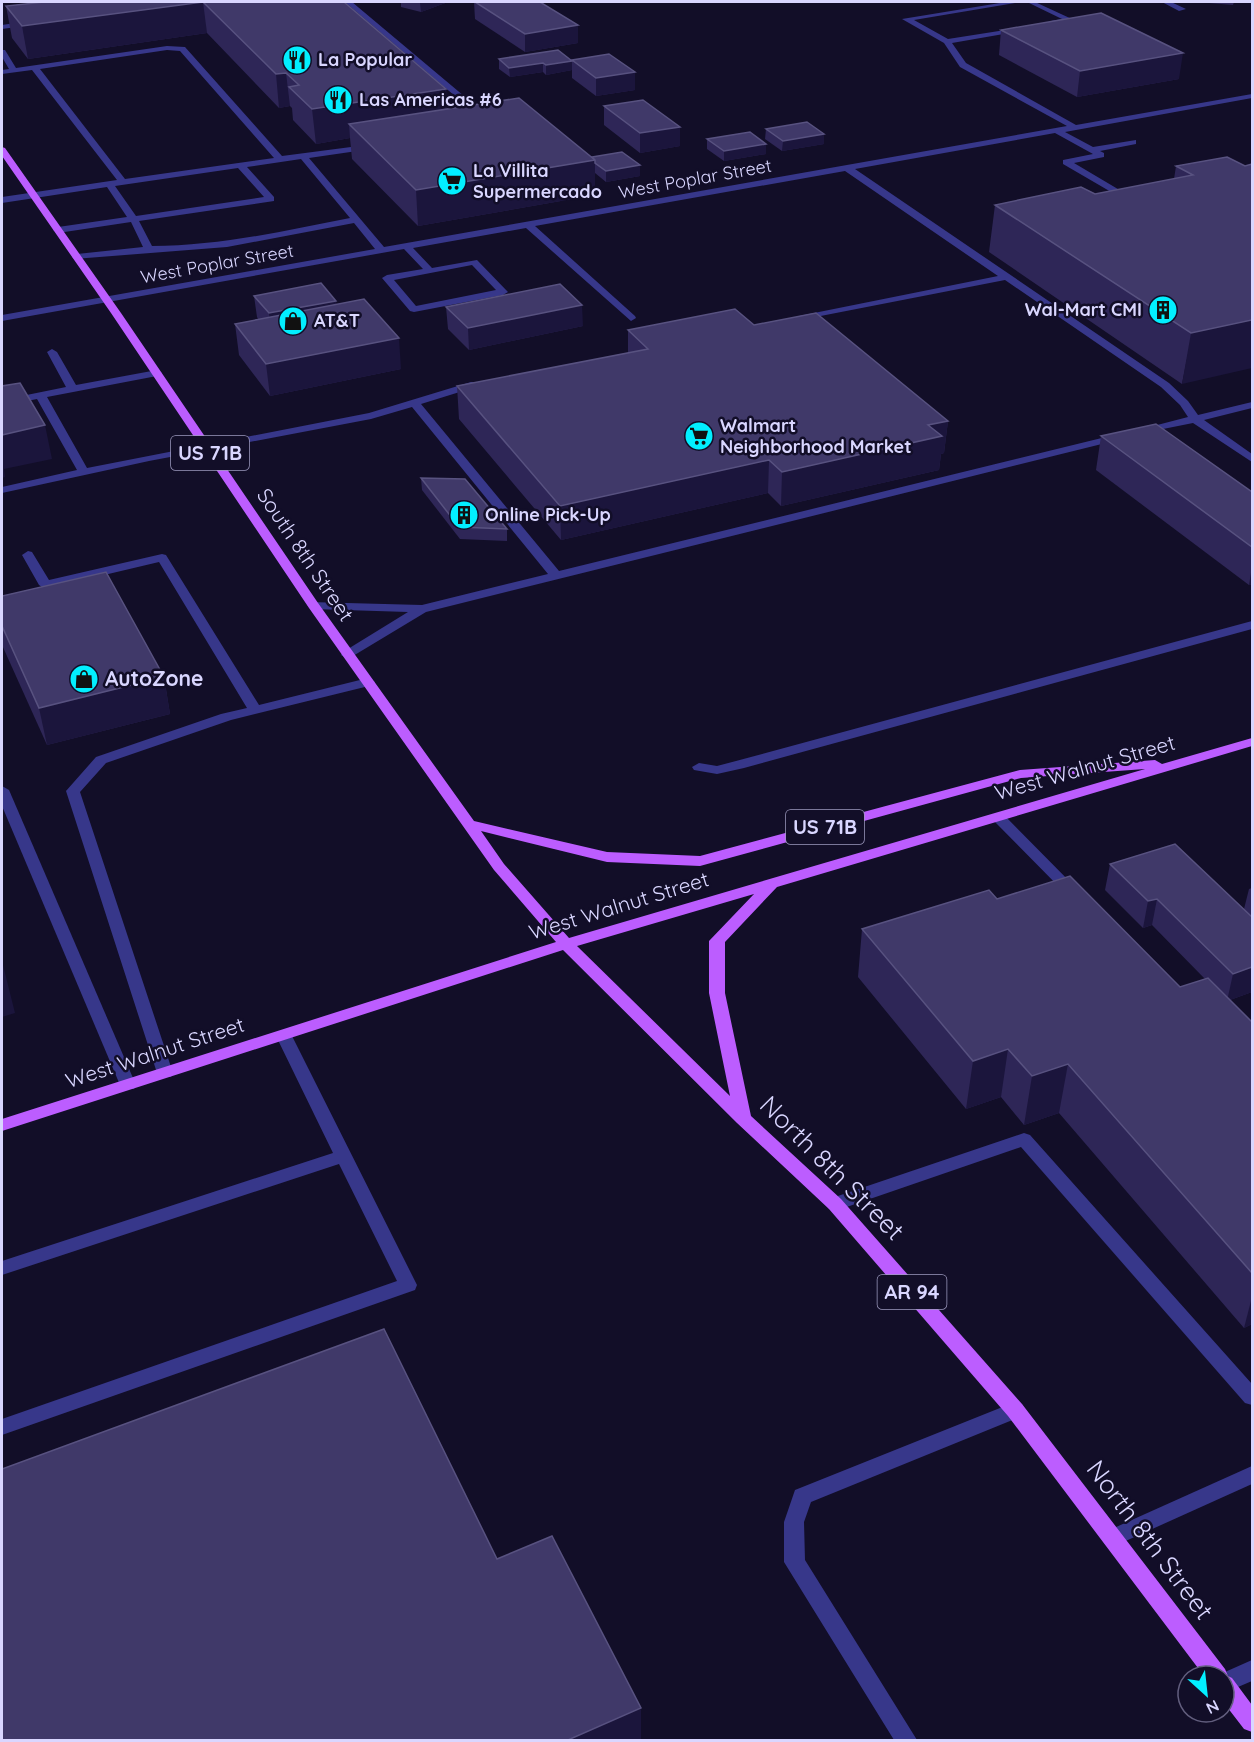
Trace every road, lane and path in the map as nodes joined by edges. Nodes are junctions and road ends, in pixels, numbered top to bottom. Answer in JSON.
{"nodes":[{"id":1,"x":348,"y":2,"type":"edge"},
{"id":2,"x":1017,"y":2,"type":"edge"},
{"id":3,"x":1030,"y":2,"type":"edge"},
{"id":4,"x":1166,"y":2,"type":"edge"},
{"id":5,"x":1182,"y":9,"type":"dead end"},
{"id":6,"x":36,"y":22,"type":"edge"},
{"id":7,"x":1048,"y":24,"type":"edge"},
{"id":8,"x":2,"y":27,"type":"edge"},
{"id":9,"x":1025,"y":28,"type":"edge"},
{"id":10,"x":947,"y":41,"type":"junction"},
{"id":11,"x":2,"y":52,"type":"edge"},
{"id":12,"x":34,"y":67,"type":"junction"},
{"id":13,"x":14,"y":70,"type":"junction"},
{"id":14,"x":2,"y":72,"type":"edge"},
{"id":15,"x":1252,"y":96,"type":"edge"},
{"id":16,"x":1076,"y":128,"type":"junction"},
{"id":17,"x":468,"y":129,"type":"edge"},
{"id":18,"x":1057,"y":131,"type":"junction"},
{"id":19,"x":1133,"y":142,"type":"dead end"},
{"id":20,"x":385,"y":144,"type":"edge"},
{"id":21,"x":2,"y":150,"type":"edge"},
{"id":22,"x":1091,"y":150,"type":"junction"},
{"id":23,"x":303,"y":156,"type":"junction"},
{"id":24,"x":280,"y":159,"type":"junction"},
{"id":25,"x":240,"y":165,"type":"junction"},
{"id":26,"x":847,"y":168,"type":"junction"},
{"id":27,"x":123,"y":182,"type":"junction"},
{"id":28,"x":109,"y":184,"type":"junction"},
{"id":29,"x":33,"y":195,"type":"junction"},
{"id":30,"x":2,"y":200,"type":"edge"},
{"id":31,"x":1138,"y":205,"type":"edge"},
{"id":32,"x":134,"y":220,"type":"junction"},
{"id":33,"x":356,"y":220,"type":"junction"},
{"id":34,"x":528,"y":225,"type":"junction"},
{"id":35,"x":58,"y":230,"type":"junction"},
{"id":36,"x":407,"y":247,"type":"junction"},
{"id":37,"x":149,"y":249,"type":"junction"},
{"id":38,"x":382,"y":251,"type":"junction"},
{"id":39,"x":76,"y":257,"type":"junction"},
{"id":40,"x":430,"y":270,"type":"junction"},
{"id":41,"x":1006,"y":276,"type":"junction"},
{"id":42,"x":107,"y":300,"type":"junction"},
{"id":43,"x":2,"y":318,"type":"edge"},
{"id":44,"x":631,"y":318,"type":"dead end"},
{"id":45,"x":789,"y":321,"type":"edge"},
{"id":46,"x":52,"y":352,"type":"dead end"},
{"id":47,"x":157,"y":373,"type":"junction"},
{"id":48,"x":490,"y":381,"type":"edge"},
{"id":49,"x":73,"y":390,"type":"junction"},
{"id":50,"x":41,"y":396,"type":"junction"},
{"id":51,"x":2,"y":403,"type":"edge"},
{"id":52,"x":414,"y":403,"type":"junction"},
{"id":53,"x":1252,"y":405,"type":"edge"},
{"id":54,"x":1195,"y":419,"type":"junction"},
{"id":55,"x":206,"y":447,"type":"junction"},
{"id":56,"x":1252,"y":459,"type":"edge"},
{"id":57,"x":84,"y":472,"type":"junction"},
{"id":58,"x":2,"y":490,"type":"edge"},
{"id":59,"x":28,"y":555,"type":"dead end"},
{"id":60,"x":556,"y":577,"type":"junction"},
{"id":61,"x":313,"y":605,"type":"junction"},
{"id":62,"x":422,"y":609,"type":"junction"},
{"id":63,"x":1252,"y":626,"type":"edge"},
{"id":64,"x":348,"y":655,"type":"junction"},
{"id":65,"x":368,"y":682,"type":"junction"},
{"id":66,"x":255,"y":710,"type":"junction"},
{"id":67,"x":1252,"y":742,"type":"edge"},
{"id":68,"x":1183,"y":762,"type":"junction"},
{"id":69,"x":699,"y":767,"type":"dead end"},
{"id":70,"x":2,"y":790,"type":"edge"},
{"id":71,"x":998,"y":817,"type":"junction"},
{"id":72,"x":469,"y":824,"type":"junction"},
{"id":73,"x":772,"y":883,"type":"junction"},
{"id":74,"x":1089,"y":909,"type":"edge"},
{"id":75,"x":567,"y":944,"type":"junction"},
{"id":76,"x":284,"y":1036,"type":"junction"},
{"id":77,"x":165,"y":1073,"type":"junction"},
{"id":78,"x":128,"y":1085,"type":"junction"},
{"id":79,"x":743,"y":1119,"type":"junction"},
{"id":80,"x":2,"y":1125,"type":"edge"},
{"id":81,"x":343,"y":1156,"type":"junction"},
{"id":82,"x":835,"y":1204,"type":"junction"},
{"id":83,"x":2,"y":1268,"type":"edge"},
{"id":84,"x":1252,"y":1396,"type":"edge"},
{"id":85,"x":1015,"y":1410,"type":"junction"},
{"id":86,"x":2,"y":1427,"type":"edge"},
{"id":87,"x":1252,"y":1475,"type":"edge"},
{"id":88,"x":1112,"y":1538,"type":"junction"},
{"id":89,"x":1208,"y":1664,"type":"edge"},
{"id":90,"x":1252,"y":1670,"type":"edge"},
{"id":91,"x":1236,"y":1678,"type":"edge"},
{"id":92,"x":1236,"y":1700,"type":"edge"},
{"id":93,"x":1252,"y":1722,"type":"edge"},
{"id":94,"x":906,"y":1740,"type":"edge"}],
"edges":[{"from":1,"to":17,"type":"street"},
{"from":2,"to":10,"type":"street"},
{"from":3,"to":7,"type":"street"},
{"from":4,"to":5,"type":"street"},
{"from":6,"to":8,"type":"street"},
{"from":9,"to":10,"type":"street"},
{"from":10,"to":16,"type":"street"},
{"from":11,"to":13,"type":"street"},
{"from":12,"to":13,"type":"street"},
{"from":12,"to":24,"type":"street"},
{"from":12,"to":27,"type":"street"},
{"from":13,"to":14,"type":"street"},
{"from":15,"to":16,"type":"street","name":"West Poplar Street"},
{"from":16,"to":18,"type":"street","name":"West Poplar Street"},
{"from":18,"to":22,"type":"street"},
{"from":18,"to":26,"type":"street","name":"West Poplar Street"},
{"from":19,"to":22,"type":"street"},
{"from":20,"to":23,"type":"street"},
{"from":21,"to":29,"type":"main road","name":"South 8th Street","number":"US 71B"},
{"from":22,"to":31,"type":"street"},
{"from":23,"to":24,"type":"street"},
{"from":23,"to":33,"type":"street"},
{"from":24,"to":25,"type":"street"},
{"from":25,"to":27,"type":"street"},
{"from":25,"to":32,"type":"street"},
{"from":26,"to":34,"type":"street","name":"West Poplar Street"},
{"from":26,"to":41,"type":"street"},
{"from":27,"to":28,"type":"street"},
{"from":28,"to":29,"type":"street"},
{"from":28,"to":32,"type":"street"},
{"from":29,"to":30,"type":"street"},
{"from":29,"to":35,"type":"main road","name":"South 8th Street","number":"US 71B"},
{"from":32,"to":35,"type":"street"},
{"from":32,"to":37,"type":"street"},
{"from":33,"to":37,"type":"street"},
{"from":33,"to":38,"type":"street"},
{"from":34,"to":36,"type":"street","name":"West Poplar Street"},
{"from":34,"to":44,"type":"street"},
{"from":35,"to":39,"type":"main road","name":"South 8th Street","number":"US 71B"},
{"from":36,"to":38,"type":"street","name":"West Poplar Street"},
{"from":36,"to":40,"type":"street"},
{"from":37,"to":39,"type":"street"},
{"from":38,"to":42,"type":"street","name":"West Poplar Street"},
{"from":39,"to":42,"type":"main road","name":"South 8th Street","number":"US 71B"},
{"from":40,"to":40,"type":"street"},
{"from":41,"to":45,"type":"street"},
{"from":41,"to":54,"type":"street"},
{"from":42,"to":43,"type":"street","name":"West Poplar Street"},
{"from":42,"to":47,"type":"main road","name":"South 8th Street","number":"US 71B"},
{"from":46,"to":49,"type":"street"},
{"from":47,"to":49,"type":"street"},
{"from":47,"to":55,"type":"main road","name":"South 8th Street","number":"US 71B"},
{"from":48,"to":52,"type":"street"},
{"from":49,"to":50,"type":"street"},
{"from":50,"to":51,"type":"street"},
{"from":50,"to":57,"type":"street"},
{"from":52,"to":55,"type":"street"},
{"from":52,"to":60,"type":"street"},
{"from":53,"to":54,"type":"street"},
{"from":54,"to":56,"type":"street"},
{"from":54,"to":60,"type":"street"},
{"from":55,"to":57,"type":"street"},
{"from":55,"to":61,"type":"main road","name":"South 8th Street","number":"US 71B"},
{"from":57,"to":58,"type":"street"},
{"from":59,"to":66,"type":"street"},
{"from":60,"to":62,"type":"street"},
{"from":61,"to":62,"type":"street"},
{"from":61,"to":64,"type":"main road","name":"South 8th Street","number":"US 71B"},
{"from":62,"to":64,"type":"street"},
{"from":63,"to":69,"type":"street"},
{"from":64,"to":65,"type":"main road","name":"South 8th Street","number":"US 71B"},
{"from":65,"to":66,"type":"street"},
{"from":65,"to":72,"type":"main road","name":"South 8th Street","number":"US 71B"},
{"from":66,"to":77,"type":"street"},
{"from":67,"to":68,"type":"main road","name":"West Walnut Street","number":"US 71B"},
{"from":68,"to":71,"type":"main road","name":"West Walnut Street","number":"US 71B"},
{"from":68,"to":72,"type":"main road","number":"US 71B"},
{"from":70,"to":78,"type":"street"},
{"from":71,"to":73,"type":"main road","name":"West Walnut Street","number":"US 71B"},
{"from":71,"to":74,"type":"street"},
{"from":72,"to":75,"type":"main road","name":"South 8th Street","number":"US 71B"},
{"from":73,"to":75,"type":"main road","name":"West Walnut Street","number":"US 71B"},
{"from":73,"to":79,"type":"main road"},
{"from":75,"to":76,"type":"main road","name":"West Walnut Street"},
{"from":75,"to":79,"type":"main road","name":"North 8th Street","number":"AR 94"},
{"from":76,"to":77,"type":"main road","name":"West Walnut Street"},
{"from":76,"to":81,"type":"street"},
{"from":77,"to":78,"type":"main road","name":"West Walnut Street"},
{"from":78,"to":80,"type":"main road","name":"West Walnut Street"},
{"from":79,"to":82,"type":"main road","name":"North 8th Street","number":"AR 94"},
{"from":81,"to":83,"type":"street"},
{"from":81,"to":86,"type":"street"},
{"from":82,"to":84,"type":"street"},
{"from":82,"to":85,"type":"main road","name":"North 8th Street","number":"AR 94"},
{"from":85,"to":88,"type":"main road","name":"North 8th Street","number":"AR 94"},
{"from":85,"to":94,"type":"street"},
{"from":87,"to":88,"type":"street"},
{"from":88,"to":89,"type":"main road","name":"North 8th Street","number":"AR 94"},
{"from":90,"to":91,"type":"street"},
{"from":92,"to":93,"type":"main road"}]}
